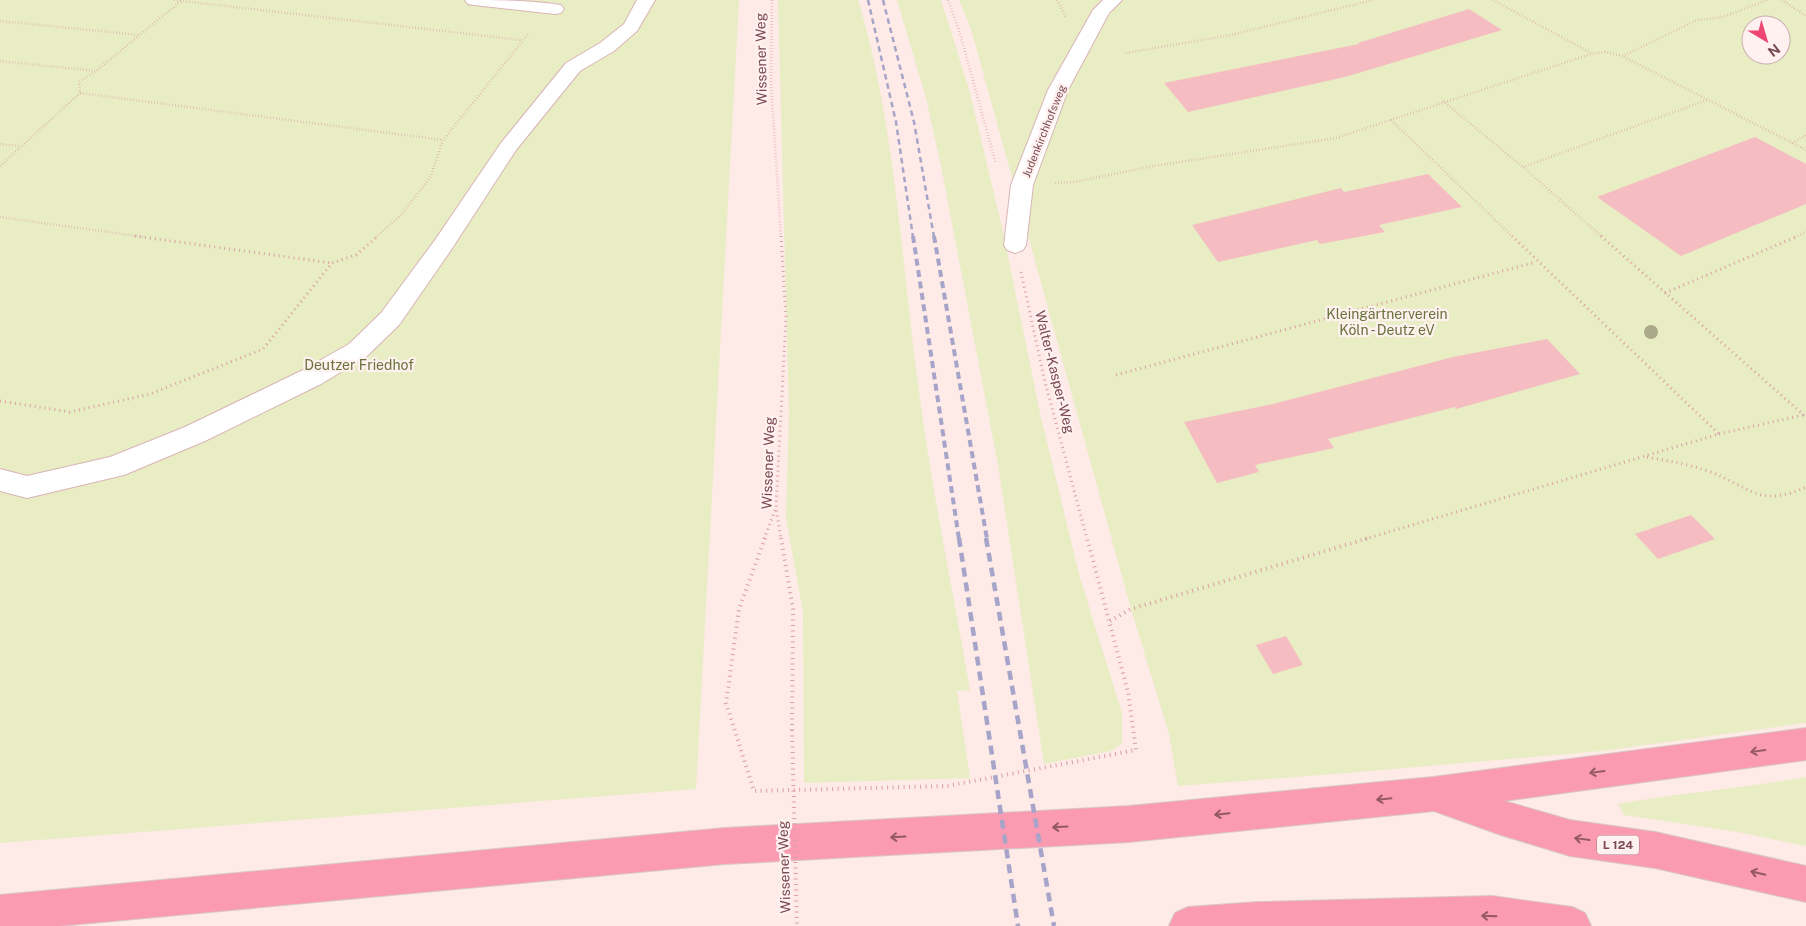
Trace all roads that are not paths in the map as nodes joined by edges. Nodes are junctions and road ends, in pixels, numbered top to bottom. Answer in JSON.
{"nodes":[{"id":1,"x":474,"y":0,"type":"edge"},
{"id":2,"x":646,"y":0,"type":"edge"},
{"id":3,"x":1113,"y":0,"type":"edge"},
{"id":4,"x":555,"y":9,"type":"road end"},
{"id":5,"x":1015,"y":245,"type":"road end"},
{"id":6,"x":0,"y":480,"type":"edge"},
{"id":7,"x":1806,"y":744,"type":"edge"},
{"id":8,"x":1433,"y":794,"type":"junction"},
{"id":9,"x":1806,"y":884,"type":"edge"},
{"id":10,"x":0,"y":914,"type":"edge"},
{"id":11,"x":1188,"y":926,"type":"edge"},
{"id":12,"x":1572,"y":926,"type":"edge"}],
"edges":[{"from":1,"to":4,"type":"lane"},
{"from":2,"to":6,"type":"lane"},
{"from":3,"to":5,"type":"lane","name":"Judenkirchhofsweg"},
{"from":7,"to":8,"type":"highway","one_way":true},
{"from":9,"to":8,"type":"highway","number":"L 124","one_way":true},
{"from":8,"to":10,"type":"highway","one_way":true},
{"from":12,"to":11,"type":"highway","one_way":true}]}
